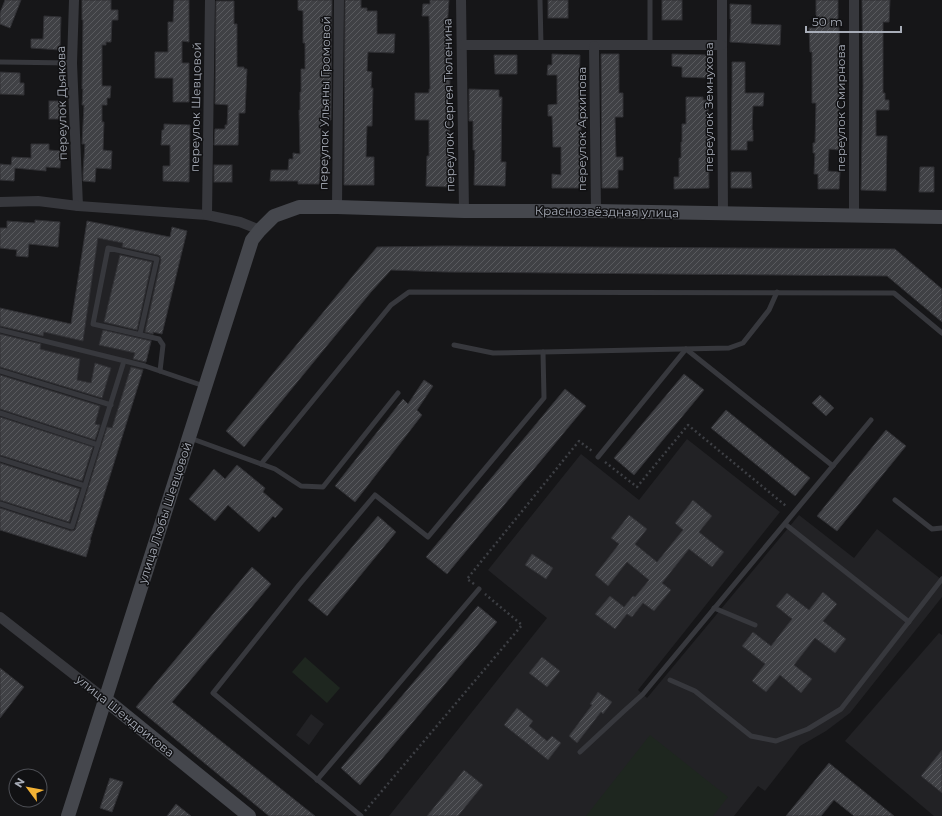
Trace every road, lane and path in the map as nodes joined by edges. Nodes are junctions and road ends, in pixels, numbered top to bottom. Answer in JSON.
{"nodes":[{"id":1,"x":74,"y":0,"type":"edge"},
{"id":2,"x":210,"y":0,"type":"edge"},
{"id":3,"x":339,"y":0,"type":"edge"},
{"id":4,"x":461,"y":0,"type":"edge"},
{"id":5,"x":540,"y":0,"type":"edge"},
{"id":6,"x":650,"y":0,"type":"edge"},
{"id":7,"x":722,"y":0,"type":"edge"},
{"id":8,"x":854,"y":0,"type":"edge"},
{"id":9,"x":462,"y":45,"type":"junction"},
{"id":10,"x":540,"y":45,"type":"junction"},
{"id":11,"x":722,"y":45,"type":"junction"},
{"id":12,"x":594,"y":46,"type":"junction"},
{"id":13,"x":650,"y":46,"type":"junction"},
{"id":14,"x":0,"y":62,"type":"edge"},
{"id":15,"x":72,"y":63,"type":"junction"},
{"id":16,"x":0,"y":202,"type":"edge"},
{"id":17,"x":78,"y":206,"type":"junction"},
{"id":18,"x":337,"y":207,"type":"junction"},
{"id":19,"x":464,"y":210,"type":"junction"},
{"id":20,"x":596,"y":212,"type":"junction"},
{"id":21,"x":723,"y":214,"type":"junction"},
{"id":22,"x":207,"y":215,"type":"junction"},
{"id":23,"x":854,"y":215,"type":"junction"},
{"id":24,"x":274,"y":216,"type":"joint"},
{"id":25,"x":942,"y":217,"type":"edge"},
{"id":26,"x":260,"y":230,"type":"junction"},
{"id":27,"x":777,"y":292,"type":"junction"},
{"id":28,"x":0,"y":330,"type":"edge"},
{"id":29,"x":942,"y":333,"type":"edge"},
{"id":30,"x":140,"y":334,"type":"junction"},
{"id":31,"x":454,"y":345,"type":"dead end"},
{"id":32,"x":686,"y":349,"type":"junction"},
{"id":33,"x":543,"y":352,"type":"junction"},
{"id":34,"x":124,"y":361,"type":"junction"},
{"id":35,"x":0,"y":371,"type":"edge"},
{"id":36,"x":160,"y":372,"type":"junction"},
{"id":37,"x":205,"y":386,"type":"junction"},
{"id":38,"x":398,"y":393,"type":"dead end"},
{"id":39,"x":110,"y":405,"type":"junction"},
{"id":40,"x":0,"y":413,"type":"edge"},
{"id":41,"x":871,"y":420,"type":"dead end"},
{"id":42,"x":189,"y":438,"type":"junction"},
{"id":43,"x":98,"y":445,"type":"junction"},
{"id":44,"x":598,"y":457,"type":"junction"},
{"id":45,"x":0,"y":459,"type":"edge"},
{"id":46,"x":261,"y":464,"type":"junction"},
{"id":47,"x":833,"y":466,"type":"junction"},
{"id":48,"x":85,"y":486,"type":"junction"},
{"id":49,"x":895,"y":500,"type":"dead end"},
{"id":50,"x":0,"y":504,"type":"edge"},
{"id":51,"x":786,"y":506,"type":"dead end"},
{"id":52,"x":785,"y":524,"type":"junction"},
{"id":53,"x":942,"y":528,"type":"edge"},
{"id":54,"x":942,"y":580,"type":"edge"},
{"id":55,"x":479,"y":589,"type":"junction"},
{"id":56,"x":714,"y":608,"type":"junction"},
{"id":57,"x":0,"y":617,"type":"edge"},
{"id":58,"x":909,"y":622,"type":"junction"},
{"id":59,"x":756,"y":625,"type":"dead end"},
{"id":60,"x":670,"y":680,"type":"dead end"},
{"id":61,"x":105,"y":699,"type":"junction"},
{"id":62,"x":580,"y":752,"type":"dead end"},
{"id":63,"x":317,"y":780,"type":"junction"},
{"id":64,"x":68,"y":816,"type":"edge"},
{"id":65,"x":249,"y":816,"type":"edge"},
{"id":66,"x":361,"y":816,"type":"edge"}],
"edges":[{"from":1,"to":15,"type":"street","name":"переулок Дьякова"},
{"from":2,"to":22,"type":"street","name":"переулок Шевцовой"},
{"from":3,"to":18,"type":"street","name":"переулок Ульяны Громовой"},
{"from":4,"to":9,"type":"street","name":"переулок Сергея Тюленина"},
{"from":5,"to":10,"type":"lane"},
{"from":6,"to":13,"type":"lane"},
{"from":7,"to":11,"type":"street","name":"переулок Земнухова"},
{"from":8,"to":23,"type":"street","name":"переулок Смирнова"},
{"from":9,"to":10,"type":"street"},
{"from":9,"to":19,"type":"street","name":"переулок Сергея Тюленина"},
{"from":10,"to":12,"type":"street"},
{"from":11,"to":13,"type":"street"},
{"from":11,"to":21,"type":"street","name":"переулок Земнухова"},
{"from":12,"to":13,"type":"street"},
{"from":12,"to":20,"type":"street","name":"переулок Архипова"},
{"from":14,"to":15,"type":"lane"},
{"from":15,"to":17,"type":"street","name":"переулок Дьякова"},
{"from":16,"to":17,"type":"street"},
{"from":17,"to":22,"type":"street"},
{"from":18,"to":19,"type":"street","name":"Краснозвёздная улица"},
{"from":18,"to":24,"type":"street","name":"Краснозвёздная улица"},
{"from":19,"to":20,"type":"street","name":"Краснозвёздная улица"},
{"from":20,"to":21,"type":"street","name":"Краснозвёздная улица"},
{"from":21,"to":23,"type":"street","name":"Краснозвёздная улица"},
{"from":22,"to":26,"type":"street"},
{"from":23,"to":25,"type":"street","name":"Краснозвёздная улица"},
{"from":24,"to":26,"type":"street","name":"улица Любы Шевцовой"},
{"from":26,"to":37,"type":"street","name":"улица Любы Шевцовой"},
{"from":27,"to":29,"type":"lane"},
{"from":27,"to":32,"type":"lane"},
{"from":27,"to":46,"type":"lane"},
{"from":28,"to":34,"type":"lane"},
{"from":30,"to":30,"type":"lane"},
{"from":30,"to":36,"type":"lane"},
{"from":31,"to":33,"type":"lane"},
{"from":32,"to":33,"type":"lane"},
{"from":32,"to":44,"type":"lane"},
{"from":32,"to":47,"type":"lane"},
{"from":33,"to":63,"type":"lane"},
{"from":34,"to":36,"type":"lane"},
{"from":34,"to":39,"type":"lane"},
{"from":35,"to":39,"type":"lane"},
{"from":36,"to":37,"type":"lane"},
{"from":37,"to":42,"type":"street","name":"улица Любы Шевцовой"},
{"from":38,"to":46,"type":"lane"},
{"from":39,"to":43,"type":"lane"},
{"from":40,"to":43,"type":"lane"},
{"from":41,"to":47,"type":"lane"},
{"from":42,"to":46,"type":"lane"},
{"from":42,"to":61,"type":"street","name":"улица Любы Шевцовой"},
{"from":43,"to":48,"type":"lane"},
{"from":44,"to":51,"type":"path"},
{"from":44,"to":55,"type":"path"},
{"from":45,"to":48,"type":"lane"},
{"from":47,"to":52,"type":"lane"},
{"from":48,"to":50,"type":"lane"},
{"from":49,"to":53,"type":"lane"},
{"from":52,"to":56,"type":"lane"},
{"from":52,"to":58,"type":"lane"},
{"from":54,"to":58,"type":"lane"},
{"from":55,"to":63,"type":"lane"},
{"from":55,"to":66,"type":"path"},
{"from":56,"to":59,"type":"lane"},
{"from":56,"to":62,"type":"lane"},
{"from":57,"to":61,"type":"street","name":"улица Шендрикова"},
{"from":58,"to":60,"type":"lane"},
{"from":61,"to":64,"type":"street","name":"улица Любы Шевцовой"},
{"from":61,"to":65,"type":"street","name":"улица Шендрикова"},
{"from":63,"to":66,"type":"lane"}]}
